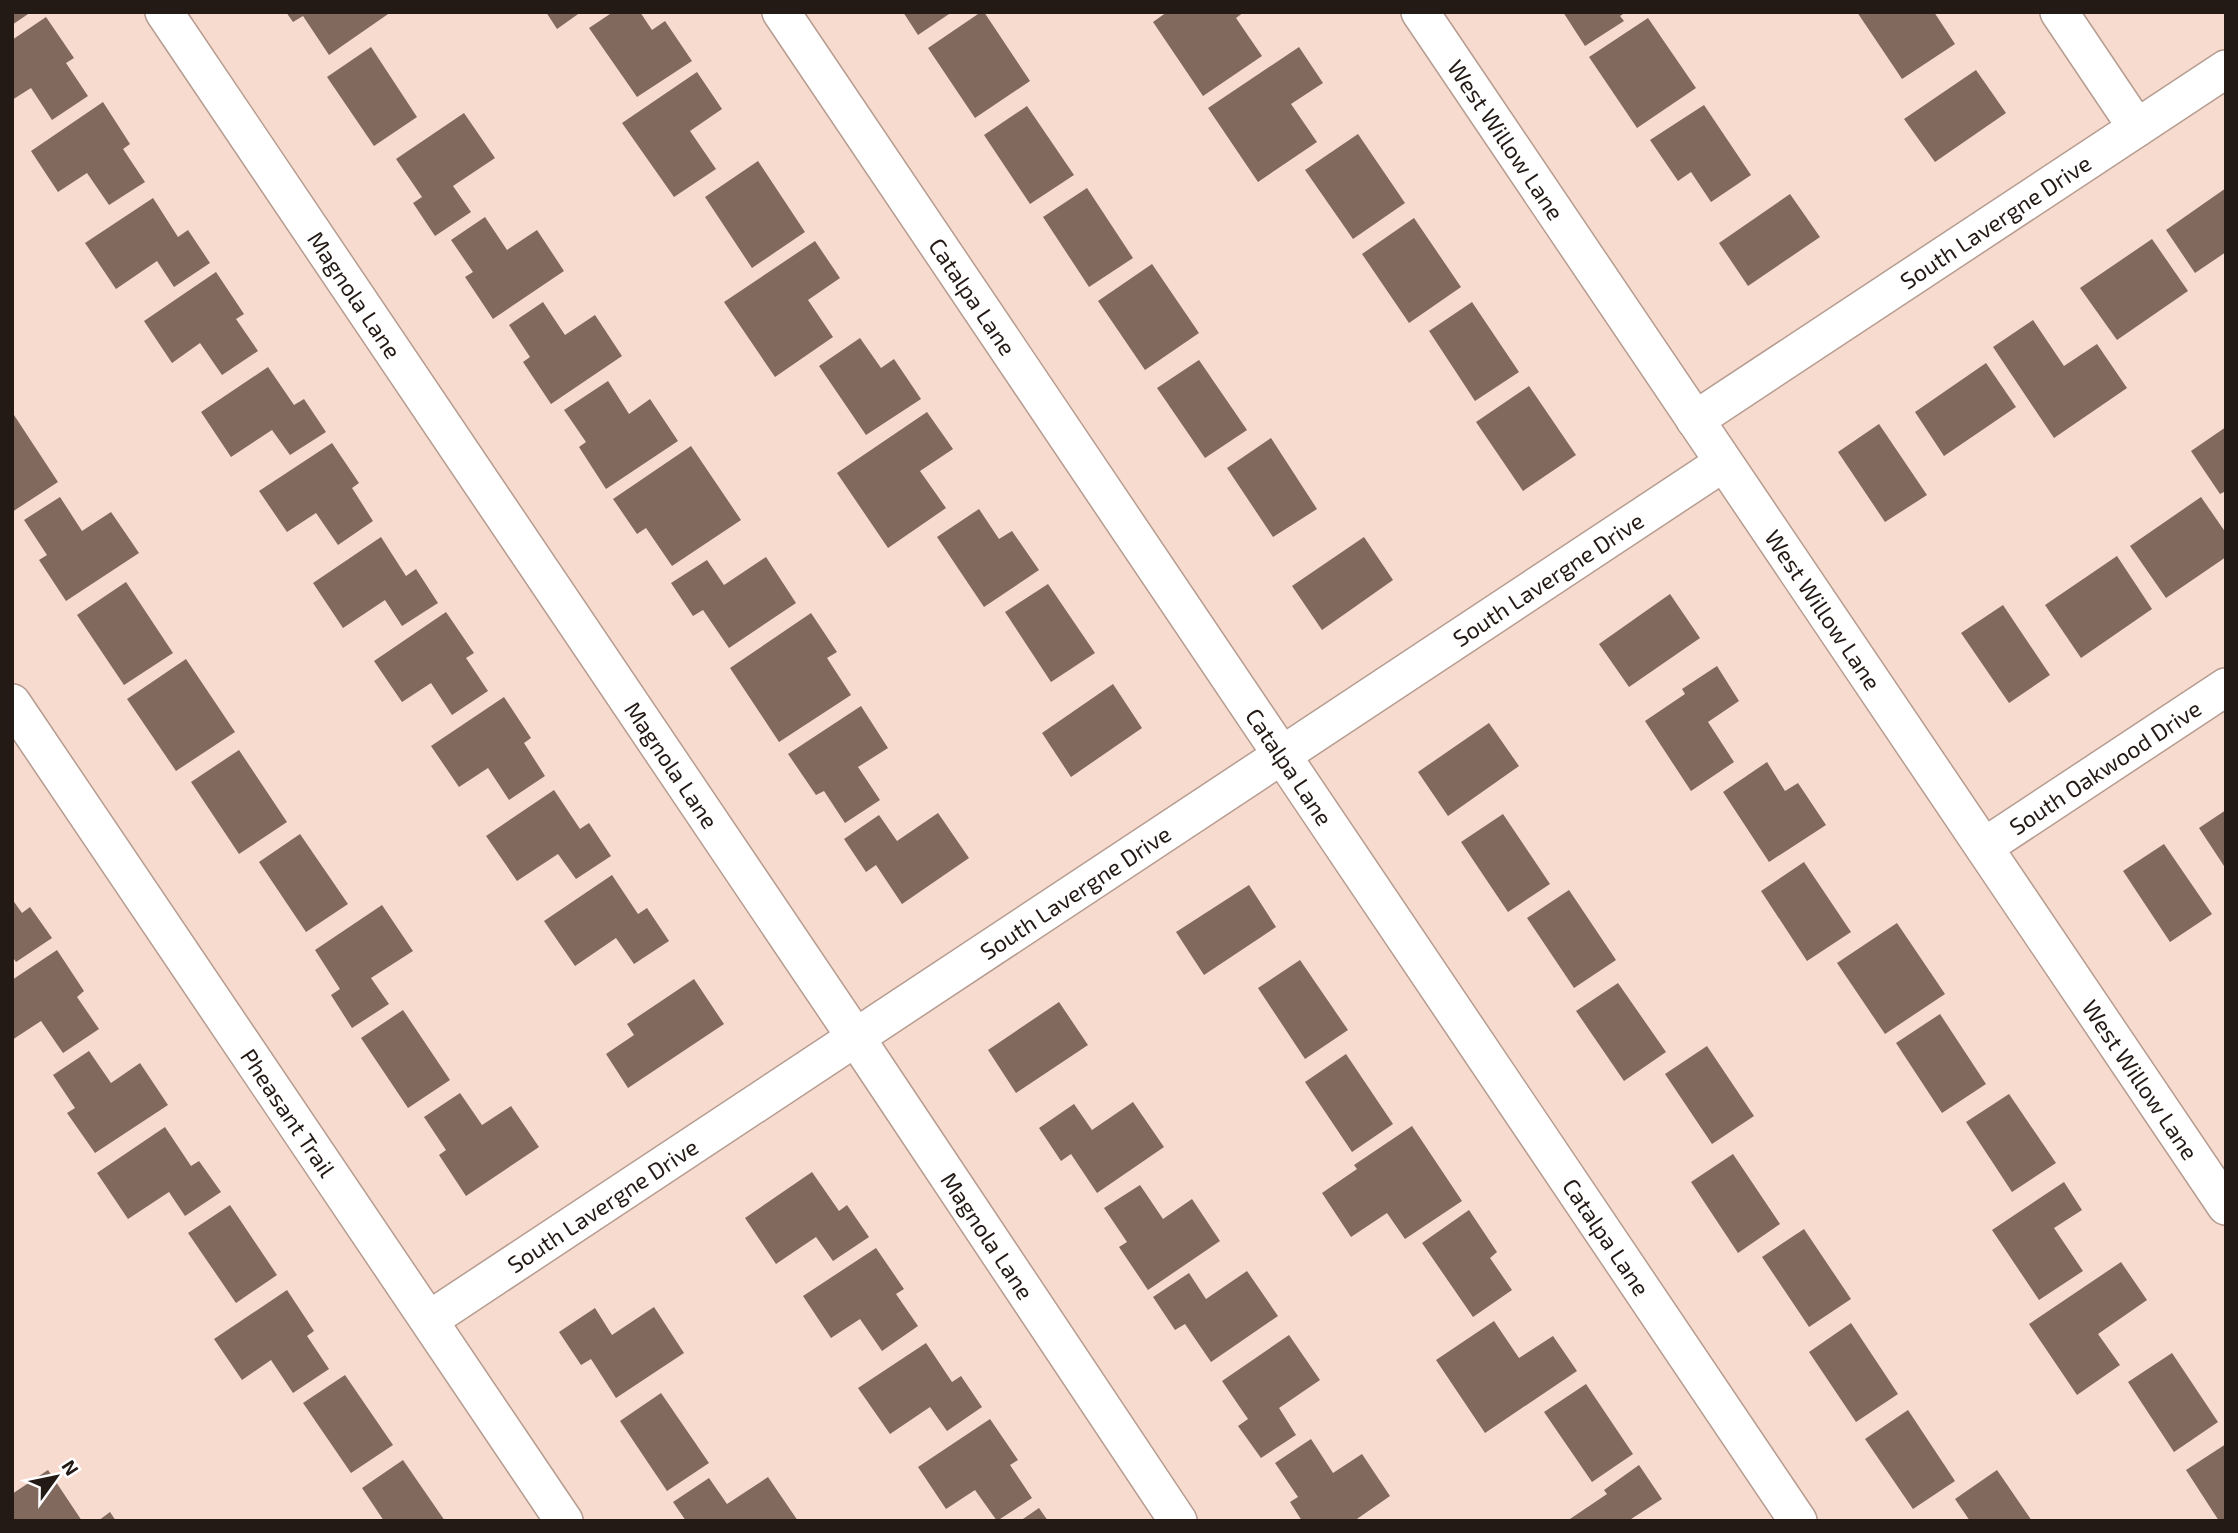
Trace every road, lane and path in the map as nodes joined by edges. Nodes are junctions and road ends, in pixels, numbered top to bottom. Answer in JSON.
{"nodes":[{"id":1,"x":164,"y":12,"type":"edge"},
{"id":2,"x":781,"y":12,"type":"edge"},
{"id":3,"x":1420,"y":12,"type":"edge"},
{"id":4,"x":2059,"y":12,"type":"edge"},
{"id":5,"x":2226,"y":69,"type":"edge"},
{"id":6,"x":2137,"y":128,"type":"junction"},
{"id":7,"x":1695,"y":420,"type":"junction"},
{"id":8,"x":1723,"y":463,"type":"junction"},
{"id":9,"x":2226,"y":687,"type":"edge"},
{"id":10,"x":12,"y":703,"type":"edge"},
{"id":11,"x":1284,"y":755,"type":"junction"},
{"id":12,"x":1984,"y":847,"type":"junction"},
{"id":13,"x":856,"y":1038,"type":"junction"},
{"id":14,"x":2226,"y":1206,"type":"edge"},
{"id":15,"x":429,"y":1320,"type":"junction"},
{"id":16,"x":564,"y":1521,"type":"edge"},
{"id":17,"x":1178,"y":1521,"type":"edge"},
{"id":18,"x":1798,"y":1521,"type":"edge"}],
"edges":[{"from":1,"to":13,"type":"street","name":"Magnola Lane"},
{"from":2,"to":11,"type":"street","name":"Catalpa Lane"},
{"from":3,"to":7,"type":"street","name":"West Willow Lane"},
{"from":4,"to":6,"type":"street"},
{"from":5,"to":6,"type":"street","name":"South Lavergne Drive"},
{"from":6,"to":7,"type":"street","name":"South Lavergne Drive"},
{"from":7,"to":8,"type":"street","name":"West Willow Lane"},
{"from":8,"to":11,"type":"street","name":"South Lavergne Drive"},
{"from":8,"to":12,"type":"street","name":"West Willow Lane"},
{"from":9,"to":12,"type":"street","name":"South Oakwood Drive"},
{"from":10,"to":15,"type":"street","name":"Pheasant Trail"},
{"from":11,"to":13,"type":"street","name":"South Lavergne Drive"},
{"from":11,"to":18,"type":"street","name":"Catalpa Lane"},
{"from":12,"to":14,"type":"street","name":"West Willow Lane"},
{"from":13,"to":15,"type":"street","name":"South Lavergne Drive"},
{"from":13,"to":17,"type":"street","name":"Magnola Lane"},
{"from":15,"to":16,"type":"street","name":"Pheasant Trail"}]}
